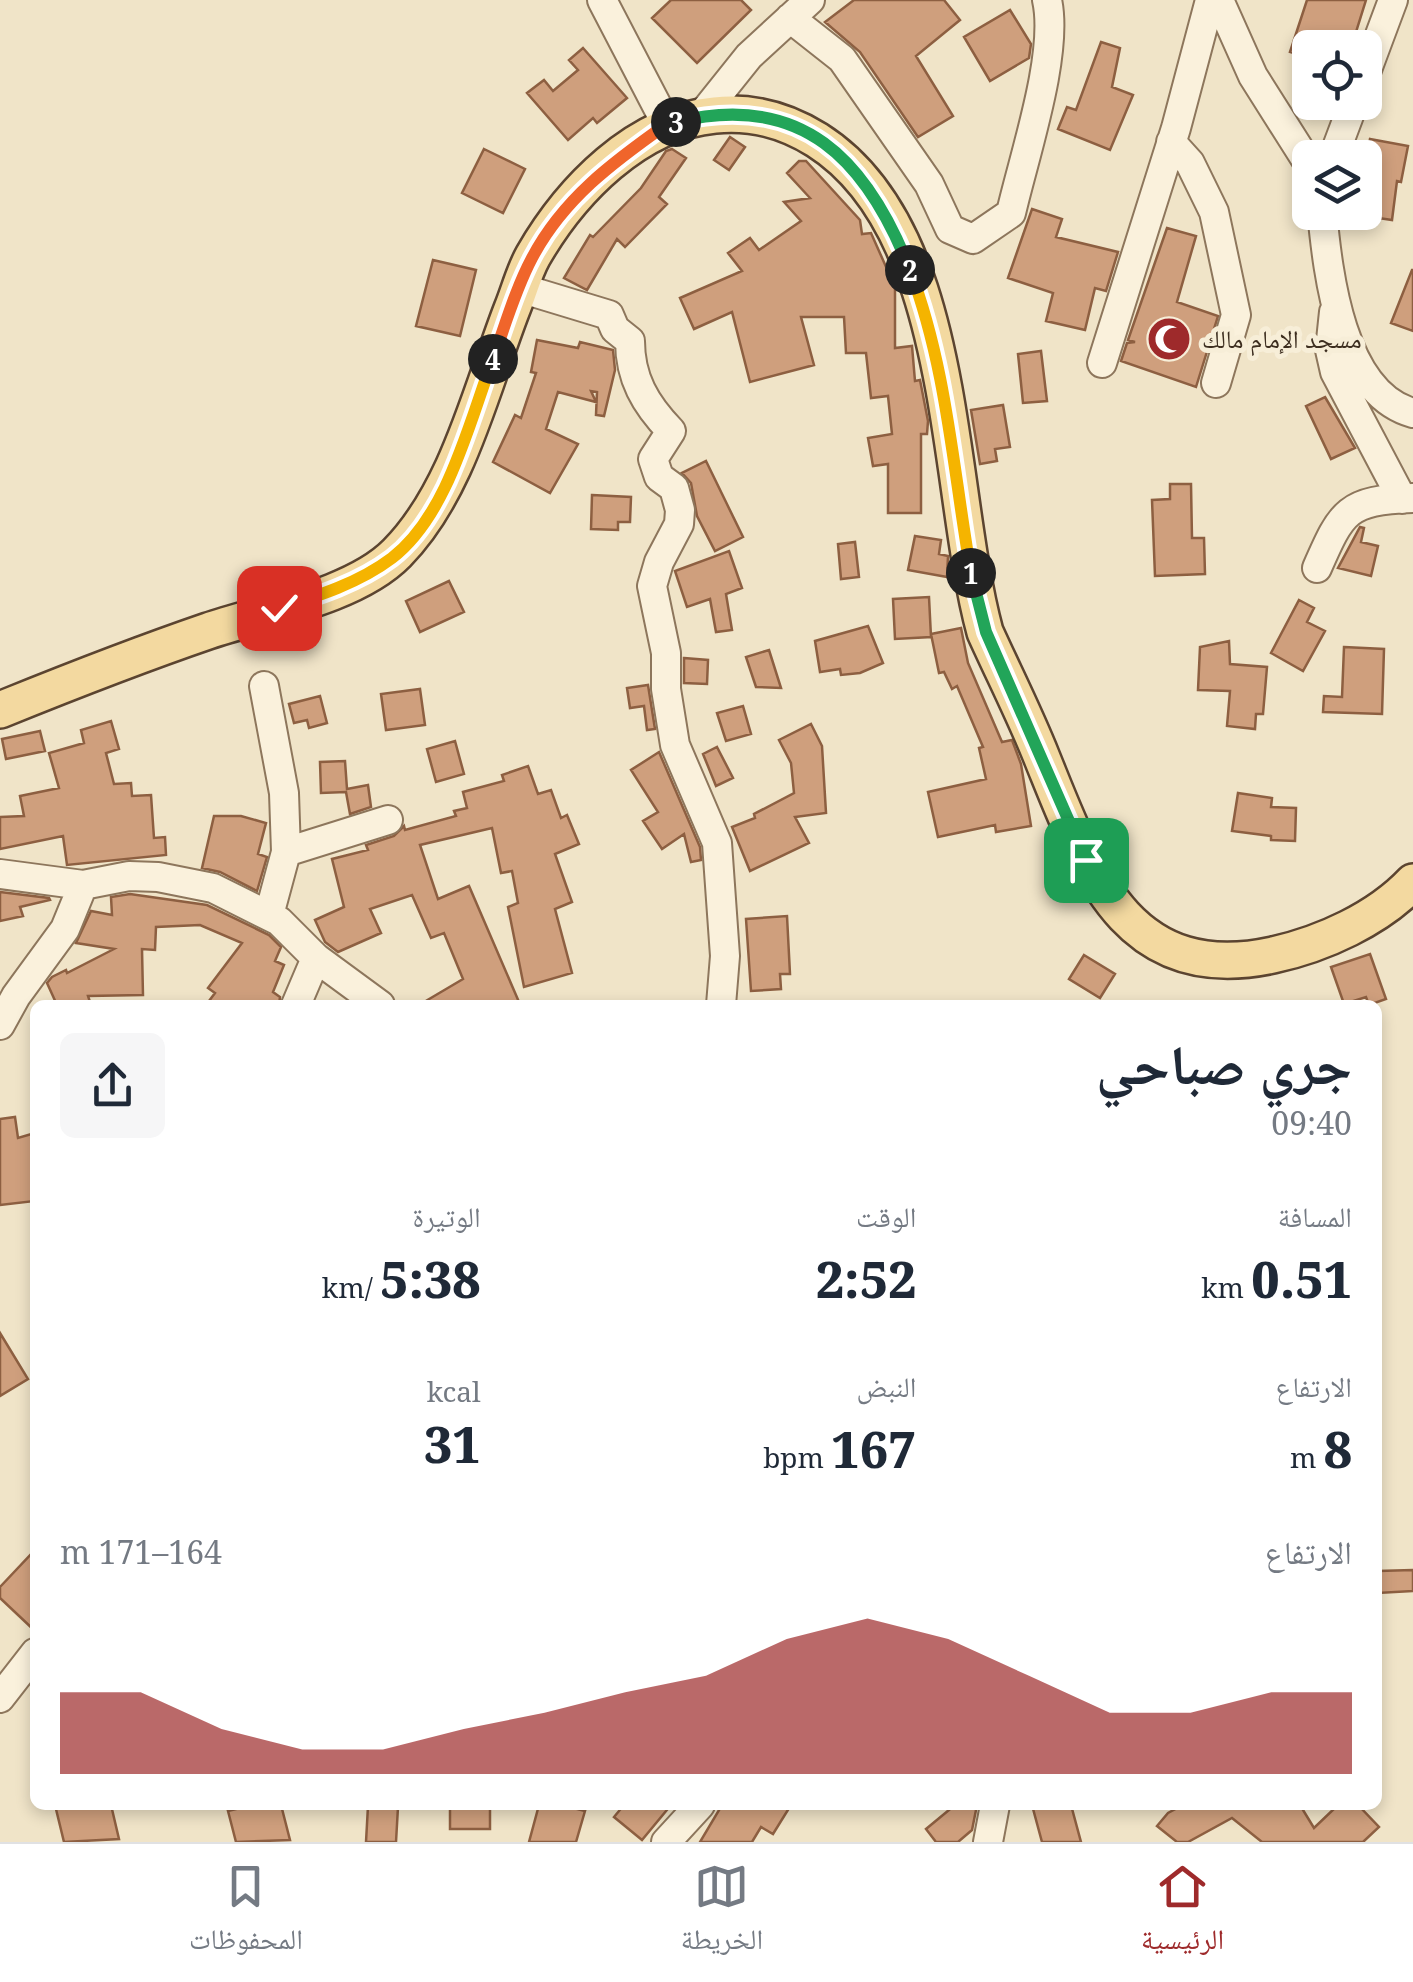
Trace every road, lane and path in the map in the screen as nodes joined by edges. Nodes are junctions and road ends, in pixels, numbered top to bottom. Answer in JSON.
{"nodes":[{"id":1,"x":602,"y":0,"type":"edge"},
{"id":2,"x":1047,"y":0,"type":"edge"},
{"id":3,"x":1393,"y":0,"type":"edge"},
{"id":4,"x":1218,"y":1,"type":"edge"},
{"id":5,"x":800,"y":9,"type":"edge"},
{"id":6,"x":1382,"y":30,"type":"edge"},
{"id":7,"x":684,"y":120,"type":"junction"},
{"id":8,"x":1294,"y":140,"type":"edge"},
{"id":9,"x":1172,"y":142,"type":"junction"},
{"id":10,"x":1325,"y":230,"type":"edge"},
{"id":11,"x":520,"y":288,"type":"junction"},
{"id":12,"x":1335,"y":305,"type":"junction"},
{"id":13,"x":1102,"y":363,"type":"dead end"},
{"id":14,"x":1216,"y":383,"type":"dead end"},
{"id":15,"x":1413,"y":413,"type":"edge"},
{"id":16,"x":1407,"y":499,"type":"edge"},
{"id":17,"x":1317,"y":568,"type":"dead end"},
{"id":18,"x":264,"y":686,"type":"dead end"},
{"id":19,"x":0,"y":710,"type":"edge"},
{"id":20,"x":388,"y":820,"type":"dead end"},
{"id":21,"x":286,"y":852,"type":"junction"},
{"id":22,"x":0,"y":874,"type":"edge"},
{"id":23,"x":1413,"y":882,"type":"edge"},
{"id":24,"x":82,"y":885,"type":"junction"},
{"id":25,"x":268,"y":915,"type":"junction"},
{"id":26,"x":316,"y":958,"type":"junction"},
{"id":27,"x":298,"y":1000,"type":"edge"},
{"id":28,"x":373,"y":1000,"type":"edge"},
{"id":29,"x":722,"y":1000,"type":"edge"},
{"id":30,"x":0,"y":1025,"type":"edge"},
{"id":31,"x":30,"y":1659,"type":"edge"},
{"id":32,"x":0,"y":1698,"type":"edge"},
{"id":33,"x":695,"y":1810,"type":"edge"},
{"id":34,"x":994,"y":1810,"type":"edge"},
{"id":35,"x":666,"y":1842,"type":"edge"},
{"id":36,"x":988,"y":1842,"type":"edge"}],
"edges":[{"from":1,"to":7,"type":"street"},
{"from":2,"to":5,"type":"street"},
{"from":3,"to":6,"type":"street"},
{"from":4,"to":8,"type":"street"},
{"from":4,"to":9,"type":"street"},
{"from":5,"to":7,"type":"street"},
{"from":7,"to":11,"type":"main road"},
{"from":7,"to":23,"type":"main road"},
{"from":9,"to":13,"type":"street"},
{"from":9,"to":14,"type":"street"},
{"from":10,"to":12,"type":"street"},
{"from":11,"to":19,"type":"main road"},
{"from":11,"to":29,"type":"street"},
{"from":12,"to":15,"type":"street"},
{"from":12,"to":16,"type":"street"},
{"from":16,"to":17,"type":"street"},
{"from":18,"to":21,"type":"street"},
{"from":20,"to":21,"type":"street"},
{"from":21,"to":25,"type":"street"},
{"from":22,"to":24,"type":"street"},
{"from":24,"to":25,"type":"street"},
{"from":24,"to":30,"type":"street"},
{"from":25,"to":26,"type":"street"},
{"from":26,"to":27,"type":"street"},
{"from":26,"to":28,"type":"street"},
{"from":31,"to":32,"type":"street"},
{"from":33,"to":35,"type":"street"},
{"from":34,"to":36,"type":"street"}]}
